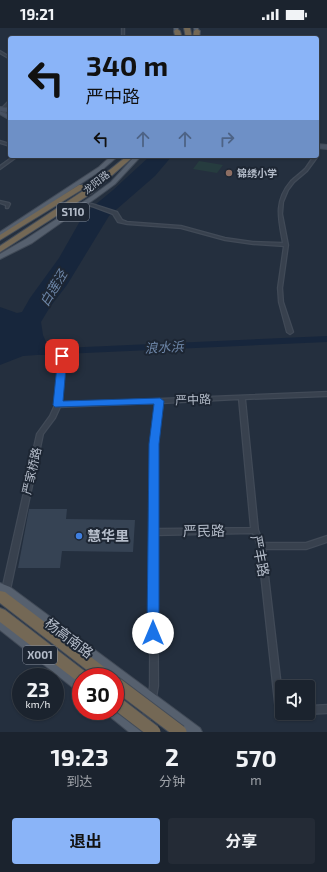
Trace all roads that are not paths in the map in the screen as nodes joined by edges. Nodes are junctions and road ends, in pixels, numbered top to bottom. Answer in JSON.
{"nodes":[{"id":1,"x":8,"y":104,"type":"edge"},
{"id":2,"x":0,"y":111,"type":"edge"},
{"id":3,"x":13,"y":158,"type":"edge"},
{"id":4,"x":113,"y":158,"type":"edge"},
{"id":5,"x":121,"y":158,"type":"edge"},
{"id":6,"x":128,"y":158,"type":"edge"},
{"id":7,"x":136,"y":158,"type":"edge"},
{"id":8,"x":313,"y":158,"type":"edge"},
{"id":9,"x":0,"y":168,"type":"edge"},
{"id":10,"x":101,"y":179,"type":"junction"},
{"id":11,"x":0,"y":202,"type":"edge"},
{"id":12,"x":91,"y":205,"type":"dead end"},
{"id":13,"x":7,"y":207,"type":"dead end"},
{"id":14,"x":0,"y":235,"type":"edge"},
{"id":15,"x":0,"y":238,"type":"edge"},
{"id":16,"x":0,"y":244,"type":"edge"},
{"id":17,"x":286,"y":245,"type":"junction"},
{"id":18,"x":1,"y":254,"type":"edge"},
{"id":19,"x":290,"y":332,"type":"dead end"},
{"id":20,"x":62,"y":356,"type":"dead end"},
{"id":21,"x":327,"y":394,"type":"edge"},
{"id":22,"x":242,"y":398,"type":"junction"},
{"id":23,"x":160,"y":401,"type":"junction"},
{"id":24,"x":58,"y":405,"type":"junction"},
{"id":25,"x":255,"y":530,"type":"junction"},
{"id":26,"x":154,"y":532,"type":"junction"},
{"id":27,"x":327,"y":539,"type":"edge"},
{"id":28,"x":261,"y":546,"type":"junction"},
{"id":29,"x":2,"y":591,"type":"edge"},
{"id":30,"x":0,"y":614,"type":"edge"},
{"id":31,"x":0,"y":623,"type":"edge"},
{"id":32,"x":95,"y":668,"type":"edge"},
{"id":33,"x":72,"y":669,"type":"edge"},
{"id":34,"x":72,"y":679,"type":"edge"},
{"id":35,"x":276,"y":680,"type":"edge"},
{"id":36,"x":124,"y":690,"type":"edge"},
{"id":37,"x":152,"y":700,"type":"junction"},
{"id":38,"x":124,"y":709,"type":"edge"},
{"id":39,"x":327,"y":709,"type":"edge"},
{"id":40,"x":315,"y":710,"type":"edge"},
{"id":41,"x":124,"y":720,"type":"edge"},
{"id":42,"x":141,"y":732,"type":"edge"},
{"id":43,"x":154,"y":732,"type":"edge"},
{"id":44,"x":180,"y":732,"type":"edge"},
{"id":45,"x":195,"y":732,"type":"edge"}],
"edges":[{"from":1,"to":2,"type":"street"},
{"from":3,"to":9,"type":"street"},
{"from":4,"to":14,"type":"main road","name":"龙阳路","number":"S110"},
{"from":5,"to":10,"type":"highway"},
{"from":6,"to":10,"type":"highway"},
{"from":7,"to":18,"type":"main road","name":"龙阳路","number":"S110"},
{"from":8,"to":17,"type":"street"},
{"from":10,"to":15,"type":"highway"},
{"from":10,"to":16,"type":"highway"},
{"from":10,"to":18,"type":"highway"},
{"from":11,"to":13,"type":"street"},
{"from":12,"to":17,"type":"street"},
{"from":17,"to":19,"type":"street"},
{"from":20,"to":24,"type":"street","name":"严家桥路"},
{"from":21,"to":22,"type":"street","name":"严中路"},
{"from":22,"to":23,"type":"street","name":"严中路"},
{"from":22,"to":25,"type":"street","name":"严丰路"},
{"from":23,"to":24,"type":"street","name":"严中路"},
{"from":23,"to":26,"type":"street"},
{"from":24,"to":29,"type":"street","name":"严家桥路"},
{"from":25,"to":26,"type":"street","name":"严民路"},
{"from":25,"to":28,"type":"street","name":"严丰路"},
{"from":26,"to":37,"type":"street"},
{"from":27,"to":28,"type":"street"},
{"from":28,"to":35,"type":"street","name":"严丰路"},
{"from":29,"to":32,"type":"highway","name":"杨高南路","number":"X001"},
{"from":29,"to":37,"type":"main road","name":"杨高南路","number":"X001"},
{"from":30,"to":33,"type":"highway","name":"杨高南路","number":"X001"},
{"from":31,"to":34,"type":"main road","number":"X001"},
{"from":36,"to":44,"type":"highway","bridge":true},
{"from":37,"to":42,"type":"street"},
{"from":37,"to":45,"type":"main road","name":"杨高南路","number":"X001"},
{"from":38,"to":43,"type":"highway","bridge":true},
{"from":39,"to":40,"type":"street"},
{"from":41,"to":42,"type":"main road"}]}
